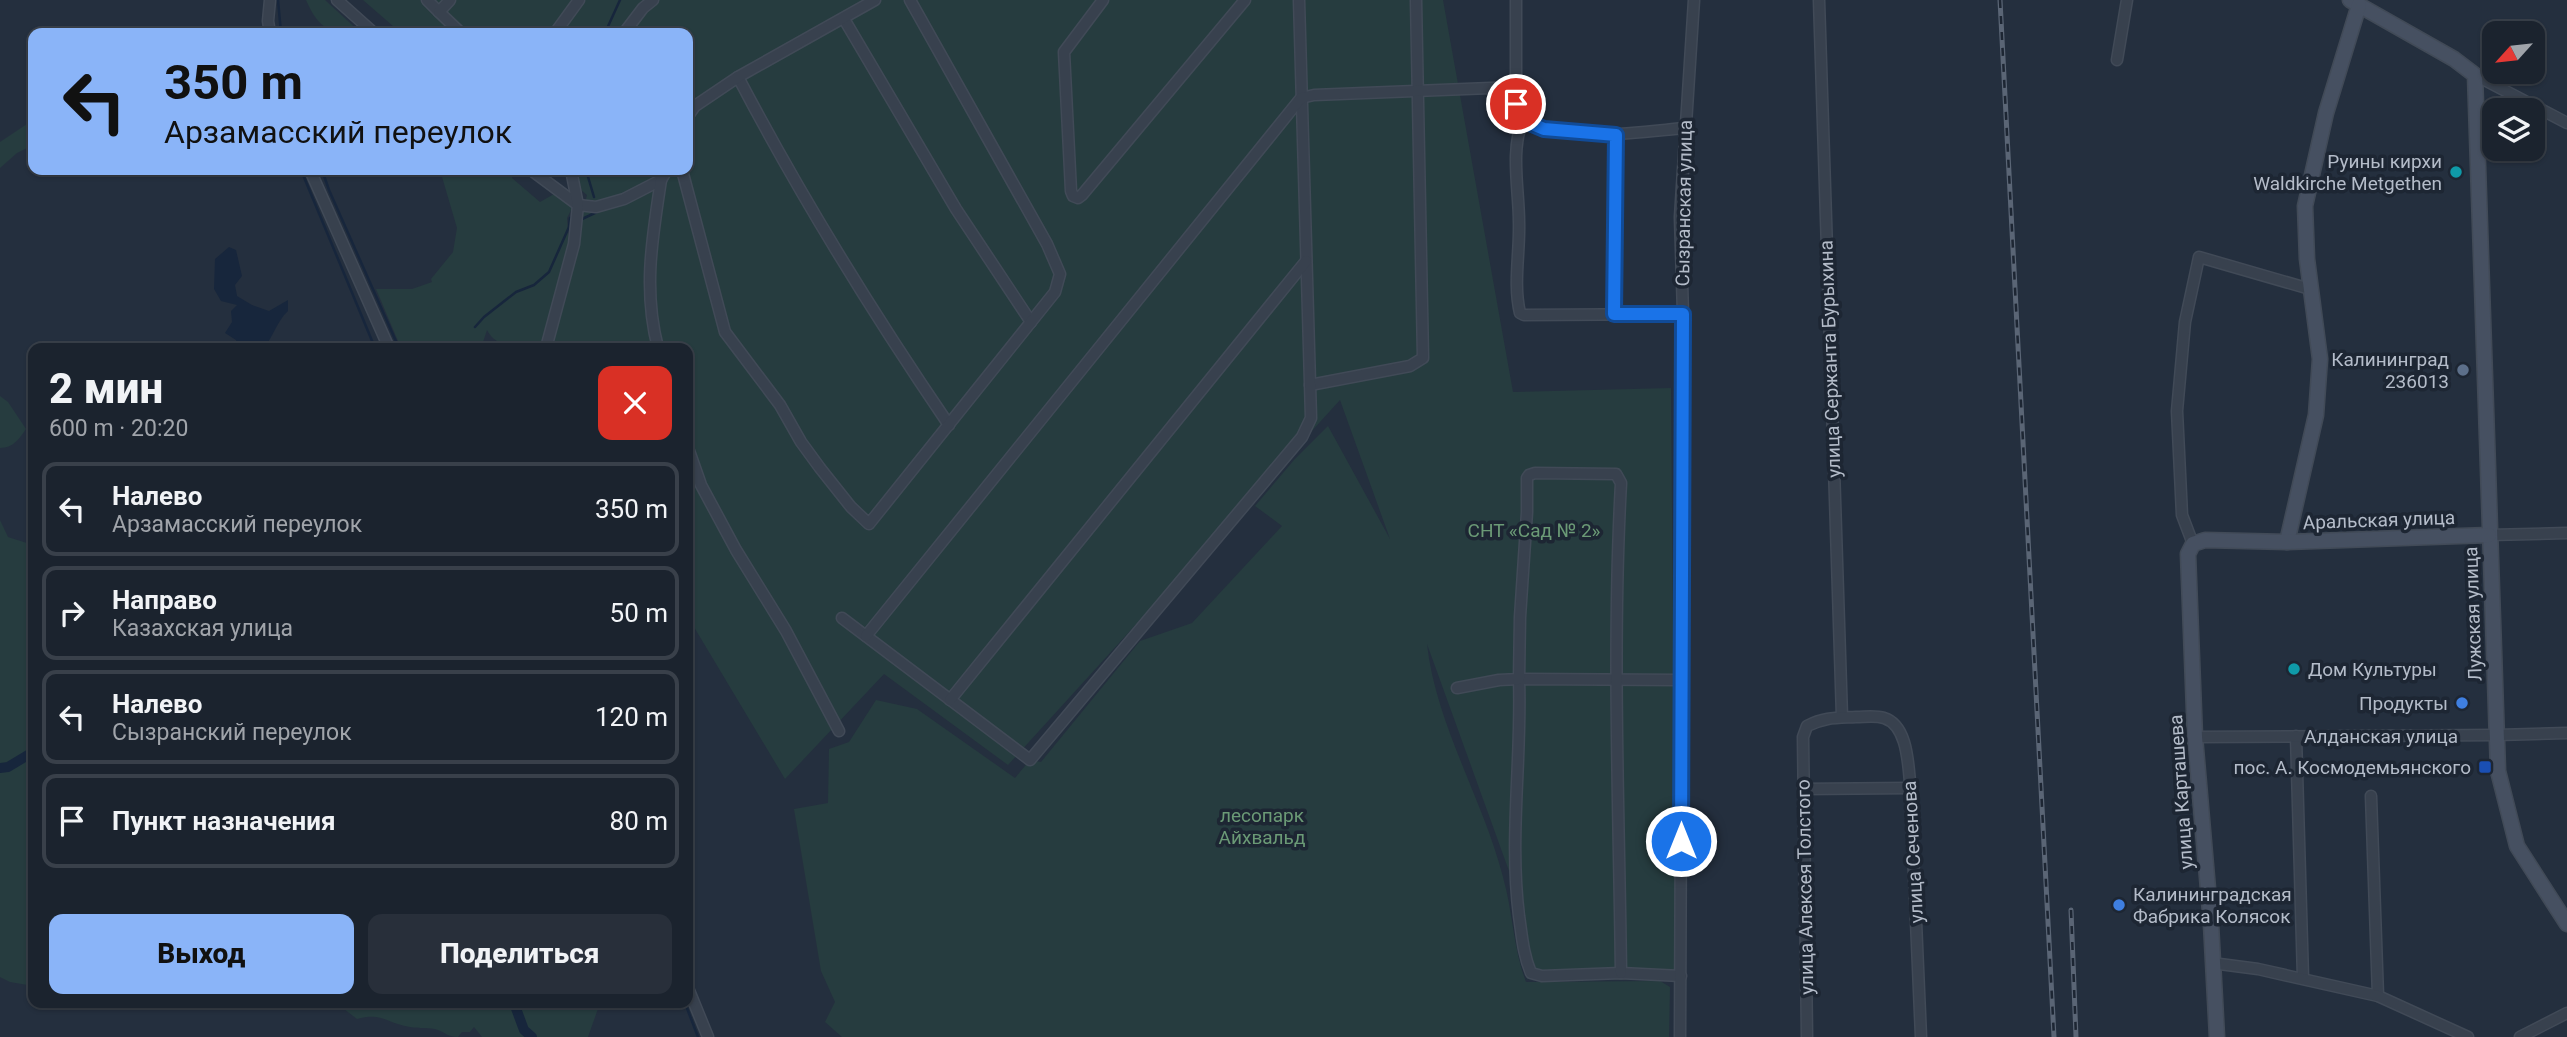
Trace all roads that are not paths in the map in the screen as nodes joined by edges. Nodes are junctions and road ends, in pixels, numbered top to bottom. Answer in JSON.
{"nodes":[{"id":1,"x":270,"y":0,"type":"edge"},
{"id":2,"x":337,"y":0,"type":"edge"},
{"id":3,"x":427,"y":0,"type":"edge"},
{"id":4,"x":450,"y":0,"type":"edge"},
{"id":5,"x":579,"y":0,"type":"edge"},
{"id":6,"x":653,"y":0,"type":"edge"},
{"id":7,"x":875,"y":0,"type":"edge"},
{"id":8,"x":910,"y":0,"type":"edge"},
{"id":9,"x":1103,"y":0,"type":"edge"},
{"id":10,"x":1245,"y":0,"type":"edge"},
{"id":11,"x":1299,"y":0,"type":"edge"},
{"id":12,"x":1416,"y":0,"type":"edge"},
{"id":13,"x":1516,"y":0,"type":"edge"},
{"id":14,"x":1693,"y":0,"type":"edge"},
{"id":15,"x":1819,"y":0,"type":"edge"},
{"id":16,"x":2127,"y":0,"type":"edge"},
{"id":17,"x":2354,"y":2,"type":"edge"},
{"id":18,"x":439,"y":12,"type":"junction"},
{"id":19,"x":844,"y":19,"type":"junction"},
{"id":20,"x":269,"y":28,"type":"edge"},
{"id":21,"x":368,"y":28,"type":"edge"},
{"id":22,"x":456,"y":28,"type":"edge"},
{"id":23,"x":559,"y":28,"type":"edge"},
{"id":24,"x":629,"y":28,"type":"edge"},
{"id":25,"x":2117,"y":60,"type":"dead end"},
{"id":26,"x":2475,"y":75,"type":"junction"},
{"id":27,"x":738,"y":77,"type":"junction"},
{"id":28,"x":1516,"y":87,"type":"junction"},
{"id":29,"x":1418,"y":92,"type":"junction"},
{"id":30,"x":1301,"y":98,"type":"junction"},
{"id":31,"x":693,"y":107,"type":"edge"},
{"id":32,"x":1523,"y":120,"type":"junction"},
{"id":33,"x":2567,"y":123,"type":"edge"},
{"id":34,"x":1684,"y":128,"type":"junction"},
{"id":35,"x":1616,"y":135,"type":"junction"},
{"id":36,"x":312,"y":175,"type":"edge"},
{"id":37,"x":538,"y":175,"type":"edge"},
{"id":38,"x":571,"y":175,"type":"edge"},
{"id":39,"x":664,"y":175,"type":"edge"},
{"id":40,"x":683,"y":175,"type":"edge"},
{"id":41,"x":578,"y":205,"type":"junction"},
{"id":42,"x":1306,"y":261,"type":"junction"},
{"id":43,"x":2311,"y":289,"type":"junction"},
{"id":44,"x":1614,"y":314,"type":"junction"},
{"id":45,"x":1683,"y":314,"type":"junction"},
{"id":46,"x":1031,"y":322,"type":"junction"},
{"id":47,"x":387,"y":343,"type":"edge"},
{"id":48,"x":547,"y":343,"type":"edge"},
{"id":49,"x":657,"y":343,"type":"edge"},
{"id":50,"x":1310,"y":385,"type":"junction"},
{"id":51,"x":949,"y":425,"type":"junction"},
{"id":52,"x":693,"y":462,"type":"edge"},
{"id":53,"x":2567,"y":533,"type":"edge"},
{"id":54,"x":2489,"y":535,"type":"junction"},
{"id":55,"x":2287,"y":542,"type":"junction"},
{"id":56,"x":2193,"y":544,"type":"junction"},
{"id":57,"x":842,"y":618,"type":"dead end"},
{"id":58,"x":866,"y":636,"type":"junction"},
{"id":59,"x":1519,"y":679,"type":"junction"},
{"id":60,"x":1618,"y":680,"type":"junction"},
{"id":61,"x":1681,"y":680,"type":"junction"},
{"id":62,"x":1457,"y":688,"type":"dead end"},
{"id":63,"x":950,"y":700,"type":"junction"},
{"id":64,"x":1842,"y":718,"type":"junction"},
{"id":65,"x":839,"y":732,"type":"dead end"},
{"id":66,"x":2567,"y":733,"type":"edge"},
{"id":67,"x":2497,"y":735,"type":"junction"},
{"id":68,"x":2297,"y":736,"type":"junction"},
{"id":69,"x":1803,"y":737,"type":"joint"},
{"id":70,"x":2195,"y":737,"type":"junction"},
{"id":71,"x":1910,"y":788,"type":"junction"},
{"id":72,"x":1803,"y":789,"type":"junction"},
{"id":73,"x":2371,"y":796,"type":"dead end"},
{"id":74,"x":2567,"y":924,"type":"edge"},
{"id":75,"x":2212,"y":963,"type":"junction"},
{"id":76,"x":1621,"y":973,"type":"junction"},
{"id":77,"x":1681,"y":976,"type":"junction"},
{"id":78,"x":2303,"y":978,"type":"junction"},
{"id":79,"x":2378,"y":996,"type":"junction"},
{"id":80,"x":693,"y":1000,"type":"edge"},
{"id":81,"x":2567,"y":1013,"type":"edge"},
{"id":82,"x":708,"y":1037,"type":"edge"},
{"id":83,"x":1680,"y":1037,"type":"edge"},
{"id":84,"x":1807,"y":1037,"type":"edge"},
{"id":85,"x":1922,"y":1037,"type":"edge"},
{"id":86,"x":2217,"y":1037,"type":"edge"},
{"id":87,"x":2468,"y":1037,"type":"edge"},
{"id":88,"x":2520,"y":1037,"type":"edge"}],
"edges":[{"from":1,"to":20,"type":"street"},
{"from":2,"to":21,"type":"street"},
{"from":3,"to":18,"type":"street"},
{"from":4,"to":18,"type":"street"},
{"from":5,"to":23,"type":"street"},
{"from":6,"to":24,"type":"street"},
{"from":7,"to":19,"type":"street"},
{"from":8,"to":46,"type":"street"},
{"from":9,"to":10,"type":"street"},
{"from":11,"to":30,"type":"street"},
{"from":12,"to":29,"type":"street"},
{"from":13,"to":28,"type":"street"},
{"from":14,"to":34,"type":"street","name":"Сызранская улица"},
{"from":15,"to":64,"type":"street","name":"улица Сержанта Бурыхина"},
{"from":16,"to":25,"type":"street"},
{"from":17,"to":26,"type":"main road"},
{"from":17,"to":43,"type":"main road"},
{"from":18,"to":22,"type":"street"},
{"from":19,"to":27,"type":"street"},
{"from":19,"to":46,"type":"street"},
{"from":26,"to":33,"type":"street"},
{"from":26,"to":54,"type":"main road","name":"Лужская улица"},
{"from":27,"to":31,"type":"street"},
{"from":27,"to":51,"type":"street"},
{"from":28,"to":29,"type":"street"},
{"from":28,"to":32,"type":"street"},
{"from":29,"to":30,"type":"street"},
{"from":29,"to":50,"type":"street"},
{"from":30,"to":42,"type":"street"},
{"from":30,"to":58,"type":"street"},
{"from":32,"to":35,"type":"street"},
{"from":32,"to":44,"type":"street"},
{"from":34,"to":35,"type":"street"},
{"from":34,"to":45,"type":"street","name":"Сызранская улица"},
{"from":35,"to":44,"type":"street"},
{"from":36,"to":47,"type":"street"},
{"from":37,"to":41,"type":"street"},
{"from":38,"to":41,"type":"street"},
{"from":39,"to":41,"type":"street"},
{"from":39,"to":49,"type":"street"},
{"from":40,"to":51,"type":"street"},
{"from":41,"to":48,"type":"street"},
{"from":42,"to":50,"type":"street"},
{"from":42,"to":63,"type":"street"},
{"from":43,"to":55,"type":"main road"},
{"from":43,"to":56,"type":"street"},
{"from":44,"to":45,"type":"street"},
{"from":45,"to":61,"type":"street","name":"Сызранская улица"},
{"from":46,"to":51,"type":"street"},
{"from":50,"to":63,"type":"street"},
{"from":52,"to":65,"type":"street"},
{"from":53,"to":54,"type":"street","name":"Аральская улица"},
{"from":54,"to":55,"type":"main road","name":"Аральская улица"},
{"from":54,"to":67,"type":"main road","name":"Лужская улица"},
{"from":55,"to":56,"type":"main road","name":"Аральская улица"},
{"from":56,"to":70,"type":"main road","name":"улица Карташева"},
{"from":57,"to":58,"type":"street"},
{"from":58,"to":63,"type":"street"},
{"from":59,"to":60,"type":"street"},
{"from":59,"to":60,"type":"street"},
{"from":59,"to":62,"type":"street"},
{"from":59,"to":76,"type":"street"},
{"from":60,"to":61,"type":"street"},
{"from":60,"to":76,"type":"street"},
{"from":61,"to":77,"type":"street","name":"Сызранская улица"},
{"from":64,"to":69,"type":"street","name":"улица Сеченова"},
{"from":64,"to":71,"type":"street","name":"улица Сеченова"},
{"from":66,"to":67,"type":"street","name":"Алданская улица"},
{"from":67,"to":68,"type":"street","name":"Алданская улица"},
{"from":67,"to":74,"type":"main road","name":"Лужская улица"},
{"from":68,"to":70,"type":"street","name":"Алданская улица"},
{"from":68,"to":78,"type":"street"},
{"from":69,"to":72,"type":"street","name":"улица Алексея Толстого"},
{"from":70,"to":75,"type":"main road","name":"улица Карташева"},
{"from":71,"to":72,"type":"street"},
{"from":71,"to":85,"type":"street","name":"улица Сеченова"},
{"from":72,"to":84,"type":"street","name":"улица Алексея Толстого"},
{"from":73,"to":79,"type":"street"},
{"from":75,"to":78,"type":"street"},
{"from":75,"to":86,"type":"main road","name":"улица Карташева"},
{"from":76,"to":77,"type":"street"},
{"from":77,"to":83,"type":"street","name":"Сызранская улица"},
{"from":78,"to":79,"type":"street"},
{"from":79,"to":87,"type":"street"},
{"from":80,"to":82,"type":"street"},
{"from":81,"to":88,"type":"street"}]}
